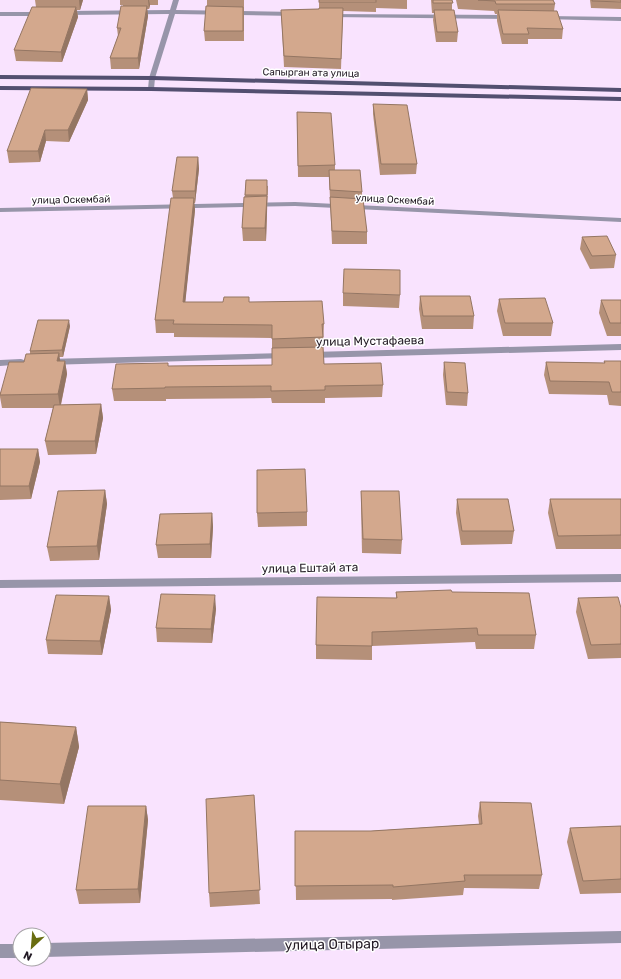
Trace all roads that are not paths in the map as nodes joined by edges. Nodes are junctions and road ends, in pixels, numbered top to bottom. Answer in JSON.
{"nodes":[{"id":1,"x":176,"y":0,"type":"edge"},
{"id":2,"x":171,"y":12,"type":"junction"},
{"id":3,"x":0,"y":14,"type":"edge"},
{"id":4,"x":47,"y":14,"type":"edge"},
{"id":5,"x":62,"y":14,"type":"edge"},
{"id":6,"x":305,"y":14,"type":"edge"},
{"id":7,"x":321,"y":14,"type":"edge"},
{"id":8,"x":518,"y":17,"type":"edge"},
{"id":9,"x":542,"y":18,"type":"edge"},
{"id":10,"x":621,"y":19,"type":"edge"},
{"id":11,"x":0,"y":77,"type":"edge"},
{"id":12,"x":152,"y":78,"type":"junction"},
{"id":13,"x":0,"y":88,"type":"edge"},
{"id":14,"x":150,"y":88,"type":"junction"},
{"id":15,"x":621,"y":90,"type":"edge"},
{"id":16,"x":621,"y":99,"type":"edge"},
{"id":17,"x":0,"y":210,"type":"edge"},
{"id":18,"x":621,"y":220,"type":"edge"},
{"id":19,"x":621,"y":347,"type":"edge"},
{"id":20,"x":0,"y":363,"type":"edge"},
{"id":21,"x":621,"y":578,"type":"edge"},
{"id":22,"x":0,"y":584,"type":"edge"},
{"id":23,"x":621,"y":937,"type":"edge"},
{"id":24,"x":52,"y":950,"type":"edge"},
{"id":25,"x":0,"y":951,"type":"edge"},
{"id":26,"x":12,"y":951,"type":"edge"}],
"edges":[{"from":1,"to":2,"type":"street"},
{"from":2,"to":5,"type":"street"},
{"from":2,"to":6,"type":"street"},
{"from":2,"to":12,"type":"street"},
{"from":3,"to":4,"type":"street"},
{"from":7,"to":8,"type":"street"},
{"from":9,"to":10,"type":"street"},
{"from":11,"to":12,"type":"main road","name":"Сапырган ата улица"},
{"from":12,"to":14,"type":"street"},
{"from":12,"to":15,"type":"main road","name":"Сапырган ата улица"},
{"from":13,"to":14,"type":"main road","name":"Сапырган ата улица"},
{"from":14,"to":16,"type":"main road","name":"Сапырган ата улица"},
{"from":17,"to":18,"type":"street","name":"улица Оскембай"},
{"from":19,"to":20,"type":"street","name":"улица Мустафаева"},
{"from":21,"to":22,"type":"street","name":"улица Ештай ата"},
{"from":23,"to":24,"type":"street","name":"улица Отырар"},
{"from":25,"to":26,"type":"street"}]}
